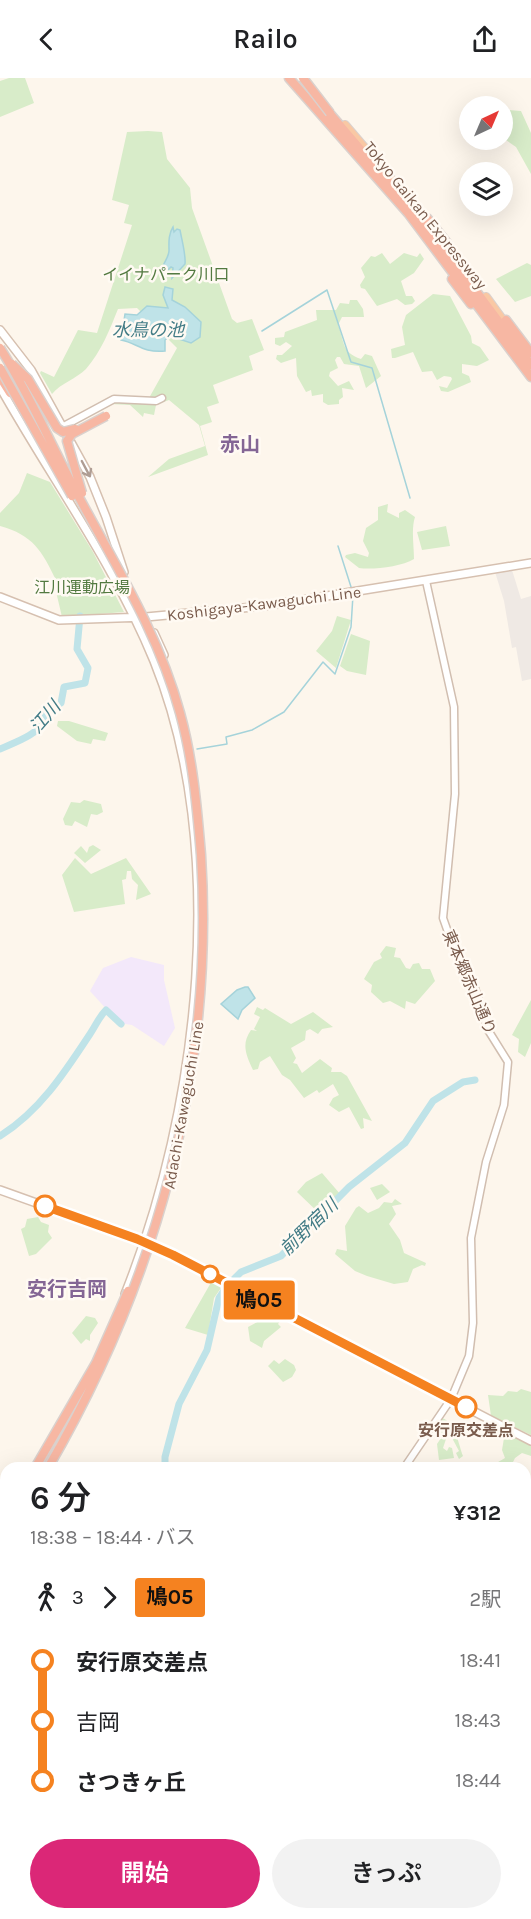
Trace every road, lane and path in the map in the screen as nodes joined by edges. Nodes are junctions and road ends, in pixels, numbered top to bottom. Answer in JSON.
{"nodes":[{"id":1,"x":286,"y":78,"type":"edge"},
{"id":2,"x":300,"y":78,"type":"edge"},
{"id":3,"x":383,"y":189,"type":"junction"},
{"id":4,"x":409,"y":199,"type":"junction"},
{"id":5,"x":0,"y":330,"type":"edge"},
{"id":6,"x":0,"y":343,"type":"edge"},
{"id":7,"x":0,"y":348,"type":"edge"},
{"id":8,"x":531,"y":353,"type":"edge"},
{"id":9,"x":531,"y":359,"type":"edge"},
{"id":10,"x":7,"y":360,"type":"junction"},
{"id":11,"x":531,"y":365,"type":"edge"},
{"id":12,"x":0,"y":368,"type":"edge"},
{"id":13,"x":0,"y":377,"type":"edge"},
{"id":14,"x":531,"y":377,"type":"edge"},
{"id":15,"x":531,"y":383,"type":"edge"},
{"id":16,"x":0,"y":387,"type":"edge"},
{"id":17,"x":162,"y":398,"type":"dead end"},
{"id":18,"x":62,"y":427,"type":"junction"},
{"id":19,"x":57,"y":470,"type":"junction"},
{"id":20,"x":108,"y":549,"type":"junction"},
{"id":21,"x":531,"y":563,"type":"edge"},
{"id":22,"x":426,"y":580,"type":"junction"},
{"id":23,"x":0,"y":597,"type":"edge"},
{"id":24,"x":134,"y":617,"type":"junction"},
{"id":25,"x":146,"y":617,"type":"junction"},
{"id":26,"x":0,"y":1190,"type":"edge"},
{"id":27,"x":144,"y":1241,"type":"junction"},
{"id":28,"x":152,"y":1245,"type":"junction"},
{"id":29,"x":451,"y":1399,"type":"junction"},
{"id":30,"x":67,"y":1414,"type":"joint"},
{"id":31,"x":78,"y":1420,"type":"joint"},
{"id":32,"x":531,"y":1441,"type":"edge"},
{"id":33,"x":39,"y":1462,"type":"edge"},
{"id":34,"x":40,"y":1462,"type":"edge"},
{"id":35,"x":51,"y":1462,"type":"edge"},
{"id":36,"x":52,"y":1462,"type":"edge"},
{"id":37,"x":408,"y":1462,"type":"edge"}],
"edges":[{"from":1,"to":3,"type":"highway"},
{"from":1,"to":14,"type":"highway","name":"Tokyo Gaikan Expressway"},
{"from":2,"to":4,"type":"highway"},
{"from":2,"to":11,"type":"highway","name":"Tokyo Gaikan Expressway","bridge":true},
{"from":3,"to":15,"type":"highway"},
{"from":3,"to":15,"type":"highway"},
{"from":4,"to":8,"type":"highway"},
{"from":4,"to":9,"type":"highway"},
{"from":5,"to":18,"type":"main road","name":"Adachi-Kawaguchi Line"},
{"from":6,"to":10,"type":"highway","bridge":true},
{"from":7,"to":10,"type":"highway","bridge":true},
{"from":10,"to":20,"type":"highway","bridge":true},
{"from":10,"to":20,"type":"highway","bridge":true},
{"from":12,"to":19,"type":"highway","bridge":true},
{"from":13,"to":19,"type":"highway","bridge":true},
{"from":16,"to":24,"type":"main road","name":"Adachi-Kawaguchi Line"},
{"from":17,"to":18,"type":"street"},
{"from":18,"to":25,"type":"main road","name":"Adachi-Kawaguchi Line","one_way":true},
{"from":19,"to":34,"type":"highway","bridge":true},
{"from":20,"to":35,"type":"highway","bridge":true},
{"from":21,"to":22,"type":"main road","name":"Koshigaya-Kawaguchi Line"},
{"from":22,"to":25,"type":"main road","name":"Koshigaya-Kawaguchi Line"},
{"from":22,"to":29,"type":"street","name":"東本郷赤山通り"},
{"from":23,"to":24,"type":"main road","name":"Koshigaya-Kawaguchi Line"},
{"from":24,"to":25,"type":"main road","name":"Koshigaya-Kawaguchi Line"},
{"from":24,"to":27,"type":"main road","name":"Adachi-Kawaguchi Line"},
{"from":25,"to":28,"type":"main road","name":"Adachi-Kawaguchi Line"},
{"from":26,"to":27,"type":"main road"},
{"from":27,"to":28,"type":"main road"},
{"from":27,"to":30,"type":"main road","name":"Adachi-Kawaguchi Line"},
{"from":28,"to":29,"type":"main road"},
{"from":28,"to":31,"type":"main road","name":"Adachi-Kawaguchi Line"},
{"from":29,"to":32,"type":"main road"},
{"from":29,"to":37,"type":"street","name":"東本郷赤山通り"},
{"from":30,"to":33,"type":"highway"},
{"from":31,"to":36,"type":"highway"}]}
